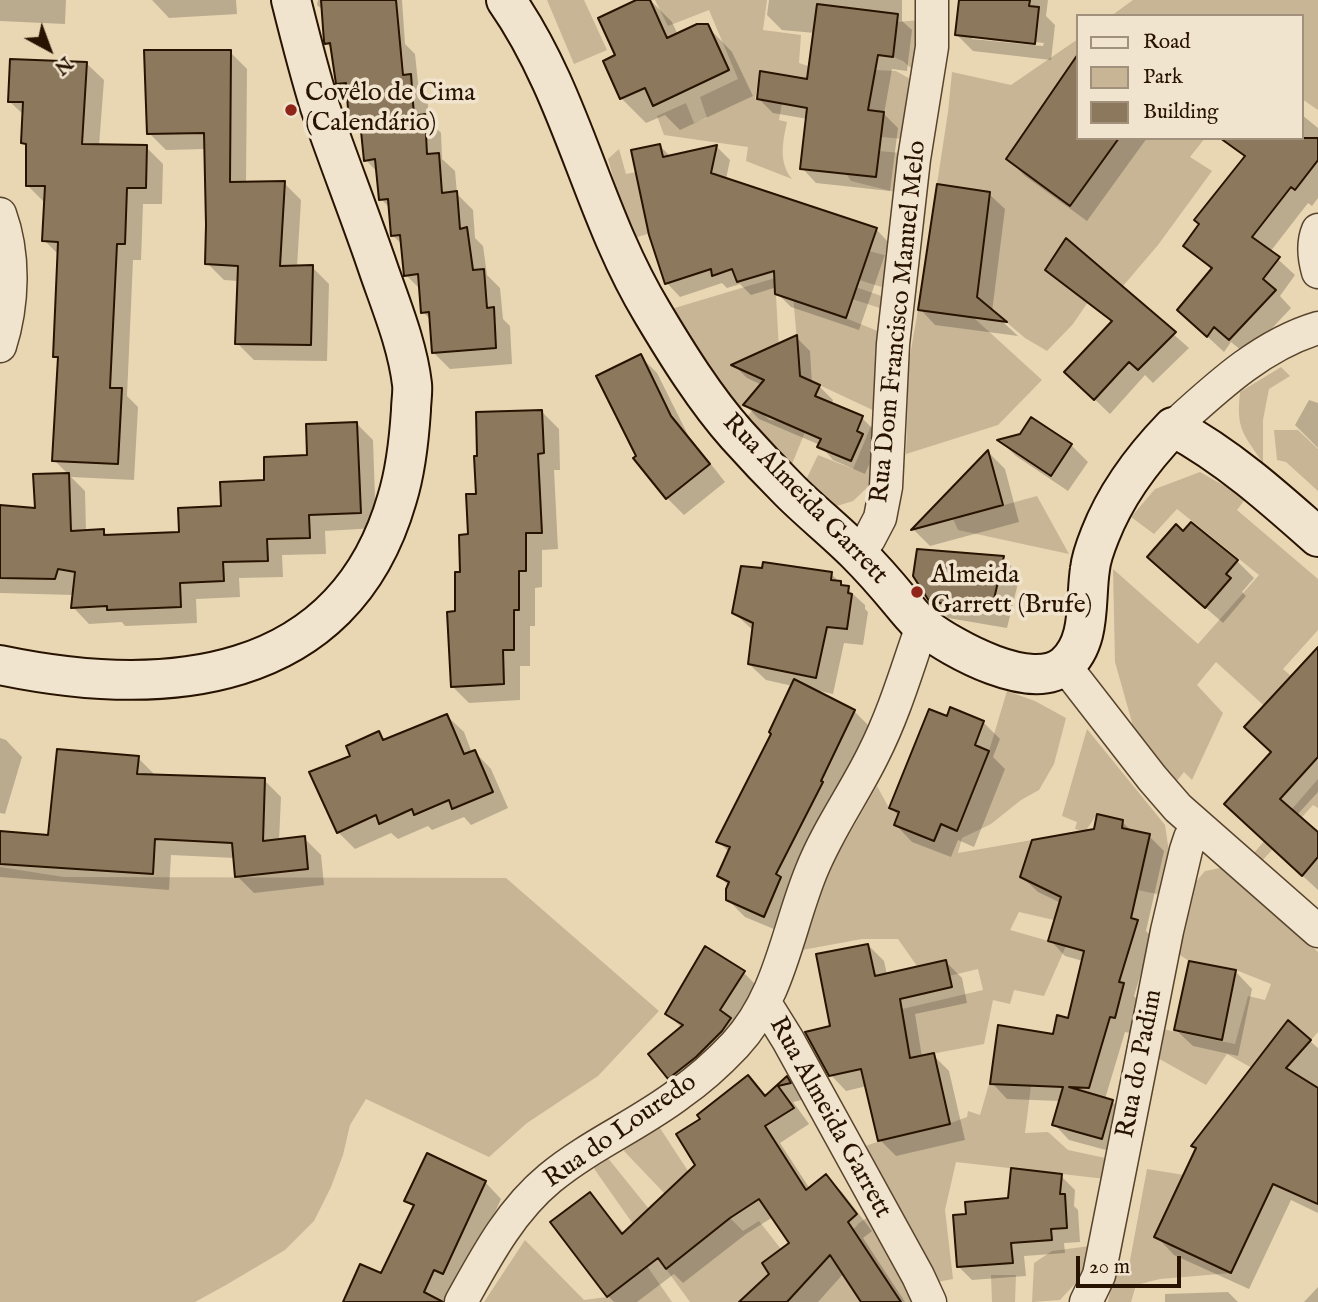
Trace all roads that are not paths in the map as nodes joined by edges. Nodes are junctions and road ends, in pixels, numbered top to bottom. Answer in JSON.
{"nodes":[{"id":1,"x":291,"y":0,"type":"edge"},
{"id":2,"x":506,"y":0,"type":"edge"},
{"id":3,"x":932,"y":0,"type":"edge"},
{"id":4,"x":0,"y":214,"type":"edge"},
{"id":5,"x":1318,"y":230,"type":"edge"},
{"id":6,"x":1318,"y":272,"type":"edge"},
{"id":7,"x":1318,"y":328,"type":"edge"},
{"id":8,"x":0,"y":346,"type":"edge"},
{"id":9,"x":1173,"y":427,"type":"junction"},
{"id":10,"x":1318,"y":537,"type":"edge"},
{"id":11,"x":857,"y":553,"type":"junction"},
{"id":12,"x":922,"y":626,"type":"junction"},
{"id":13,"x":0,"y":665,"type":"edge"},
{"id":14,"x":1065,"y":666,"type":"junction"},
{"id":15,"x":1198,"y":826,"type":"junction"},
{"id":16,"x":1318,"y":931,"type":"edge"},
{"id":17,"x":765,"y":1003,"type":"junction"},
{"id":18,"x":461,"y":1302,"type":"edge"},
{"id":19,"x":930,"y":1302,"type":"edge"},
{"id":20,"x":1086,"y":1302,"type":"edge"}],
"edges":[{"from":1,"to":13,"type":"street"},
{"from":2,"to":11,"type":"street","name":"Rua Almeida Garrett"},
{"from":3,"to":11,"type":"street","name":"Rua Dom Francisco Manuel Melo"},
{"from":4,"to":8,"type":"street"},
{"from":5,"to":6,"type":"street"},
{"from":7,"to":9,"type":"street"},
{"from":9,"to":10,"type":"street"},
{"from":9,"to":14,"type":"street"},
{"from":11,"to":12,"type":"street","name":"Rua Almeida Garrett"},
{"from":12,"to":14,"type":"street"},
{"from":12,"to":17,"type":"street","name":"Rua Almeida Garrett"},
{"from":14,"to":15,"type":"street"},
{"from":15,"to":16,"type":"street"},
{"from":15,"to":20,"type":"street","name":"Rua do Padim"},
{"from":17,"to":18,"type":"street","name":"Rua do Louredo"},
{"from":17,"to":19,"type":"street","name":"Rua Almeida Garrett"}]}
